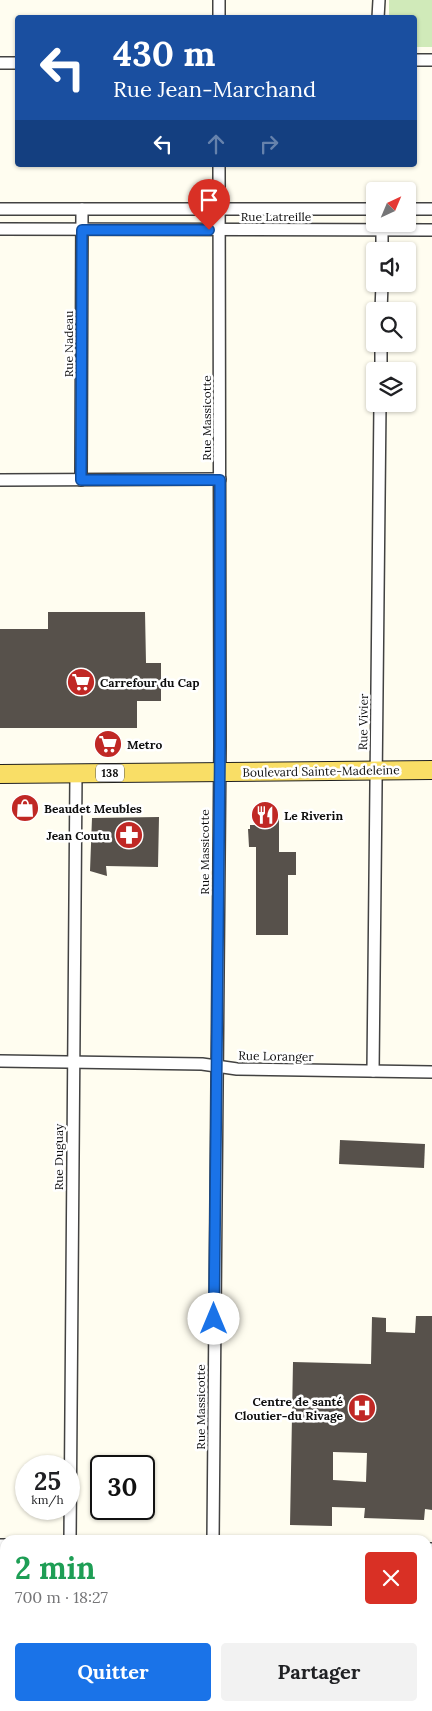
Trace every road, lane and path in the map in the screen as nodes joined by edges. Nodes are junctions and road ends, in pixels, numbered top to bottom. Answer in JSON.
{"nodes":[{"id":1,"x":219,"y":0,"type":"edge"},
{"id":2,"x":379,"y":0,"type":"edge"},
{"id":3,"x":219,"y":15,"type":"edge"},
{"id":4,"x":378,"y":15,"type":"edge"},
{"id":5,"x":417,"y":60,"type":"edge"},
{"id":6,"x":432,"y":60,"type":"edge"},
{"id":7,"x":0,"y":64,"type":"edge"},
{"id":8,"x":15,"y":64,"type":"edge"},
{"id":9,"x":219,"y":167,"type":"edge"},
{"id":10,"x":0,"y":209,"type":"edge"},
{"id":11,"x":82,"y":209,"type":"junction"},
{"id":12,"x":220,"y":209,"type":"junction"},
{"id":13,"x":366,"y":209,"type":"edge"},
{"id":14,"x":416,"y":209,"type":"edge"},
{"id":15,"x":432,"y":209,"type":"edge"},
{"id":16,"x":366,"y":227,"type":"edge"},
{"id":17,"x":0,"y":229,"type":"edge"},
{"id":18,"x":220,"y":229,"type":"junction"},
{"id":19,"x":416,"y":229,"type":"edge"},
{"id":20,"x":82,"y":230,"type":"junction"},
{"id":21,"x":432,"y":230,"type":"edge"},
{"id":22,"x":380,"y":412,"type":"edge"},
{"id":23,"x":0,"y":480,"type":"edge"},
{"id":24,"x":81,"y":480,"type":"junction"},
{"id":25,"x":220,"y":480,"type":"junction"},
{"id":26,"x":432,"y":770,"type":"edge"},
{"id":27,"x":377,"y":771,"type":"junction"},
{"id":28,"x":219,"y":773,"type":"junction"},
{"id":29,"x":0,"y":774,"type":"edge"},
{"id":30,"x":76,"y":774,"type":"junction"},
{"id":31,"x":0,"y":1061,"type":"edge"},
{"id":32,"x":73,"y":1062,"type":"junction"},
{"id":33,"x":216,"y":1066,"type":"junction"},
{"id":34,"x":373,"y":1071,"type":"junction"},
{"id":35,"x":432,"y":1072,"type":"edge"},
{"id":36,"x":70,"y":1535,"type":"edge"},
{"id":37,"x":213,"y":1535,"type":"edge"}],
"edges":[{"from":1,"to":3,"type":"street"},
{"from":2,"to":4,"type":"street"},
{"from":5,"to":6,"type":"street"},
{"from":7,"to":8,"type":"street"},
{"from":9,"to":12,"type":"street","name":"Rue Massicotte"},
{"from":10,"to":11,"type":"street","name":"Rue Latreille"},
{"from":11,"to":12,"type":"street","name":"Rue Latreille"},
{"from":11,"to":20,"type":"street","name":"Rue Nadeau"},
{"from":12,"to":13,"type":"street","name":"Rue Latreille"},
{"from":12,"to":18,"type":"street","name":"Rue Massicotte"},
{"from":14,"to":15,"type":"street"},
{"from":16,"to":18,"type":"street","name":"Rue Latreille"},
{"from":17,"to":20,"type":"street","name":"Rue Latreille"},
{"from":18,"to":20,"type":"street","name":"Rue Latreille"},
{"from":18,"to":25,"type":"street","name":"Rue Massicotte"},
{"from":19,"to":21,"type":"street","name":"Rue Latreille"},
{"from":20,"to":24,"type":"street","name":"Rue Nadeau"},
{"from":22,"to":27,"type":"street","name":"Rue Vivier"},
{"from":23,"to":24,"type":"street"},
{"from":24,"to":25,"type":"street"},
{"from":25,"to":28,"type":"street","name":"Rue Massicotte"},
{"from":26,"to":27,"type":"main road","name":"Boulevard Sainte-Madeleine","number":"138"},
{"from":27,"to":28,"type":"main road","name":"Boulevard Sainte-Madeleine","number":"138"},
{"from":27,"to":34,"type":"street","name":"Rue Vivier"},
{"from":28,"to":30,"type":"main road","name":"Boulevard Sainte-Madeleine","number":"138"},
{"from":28,"to":33,"type":"street","name":"Rue Massicotte"},
{"from":29,"to":30,"type":"main road","name":"Boulevard Sainte-Madeleine","number":"138"},
{"from":30,"to":32,"type":"street","name":"Rue Duguay"},
{"from":31,"to":32,"type":"street","name":"Rue Loranger"},
{"from":32,"to":33,"type":"street","name":"Rue Loranger"},
{"from":32,"to":36,"type":"street","name":"Rue Duguay"},
{"from":33,"to":34,"type":"street","name":"Rue Loranger"},
{"from":33,"to":37,"type":"street","name":"Rue Massicotte"},
{"from":34,"to":35,"type":"street","name":"Rue Loranger"}]}
